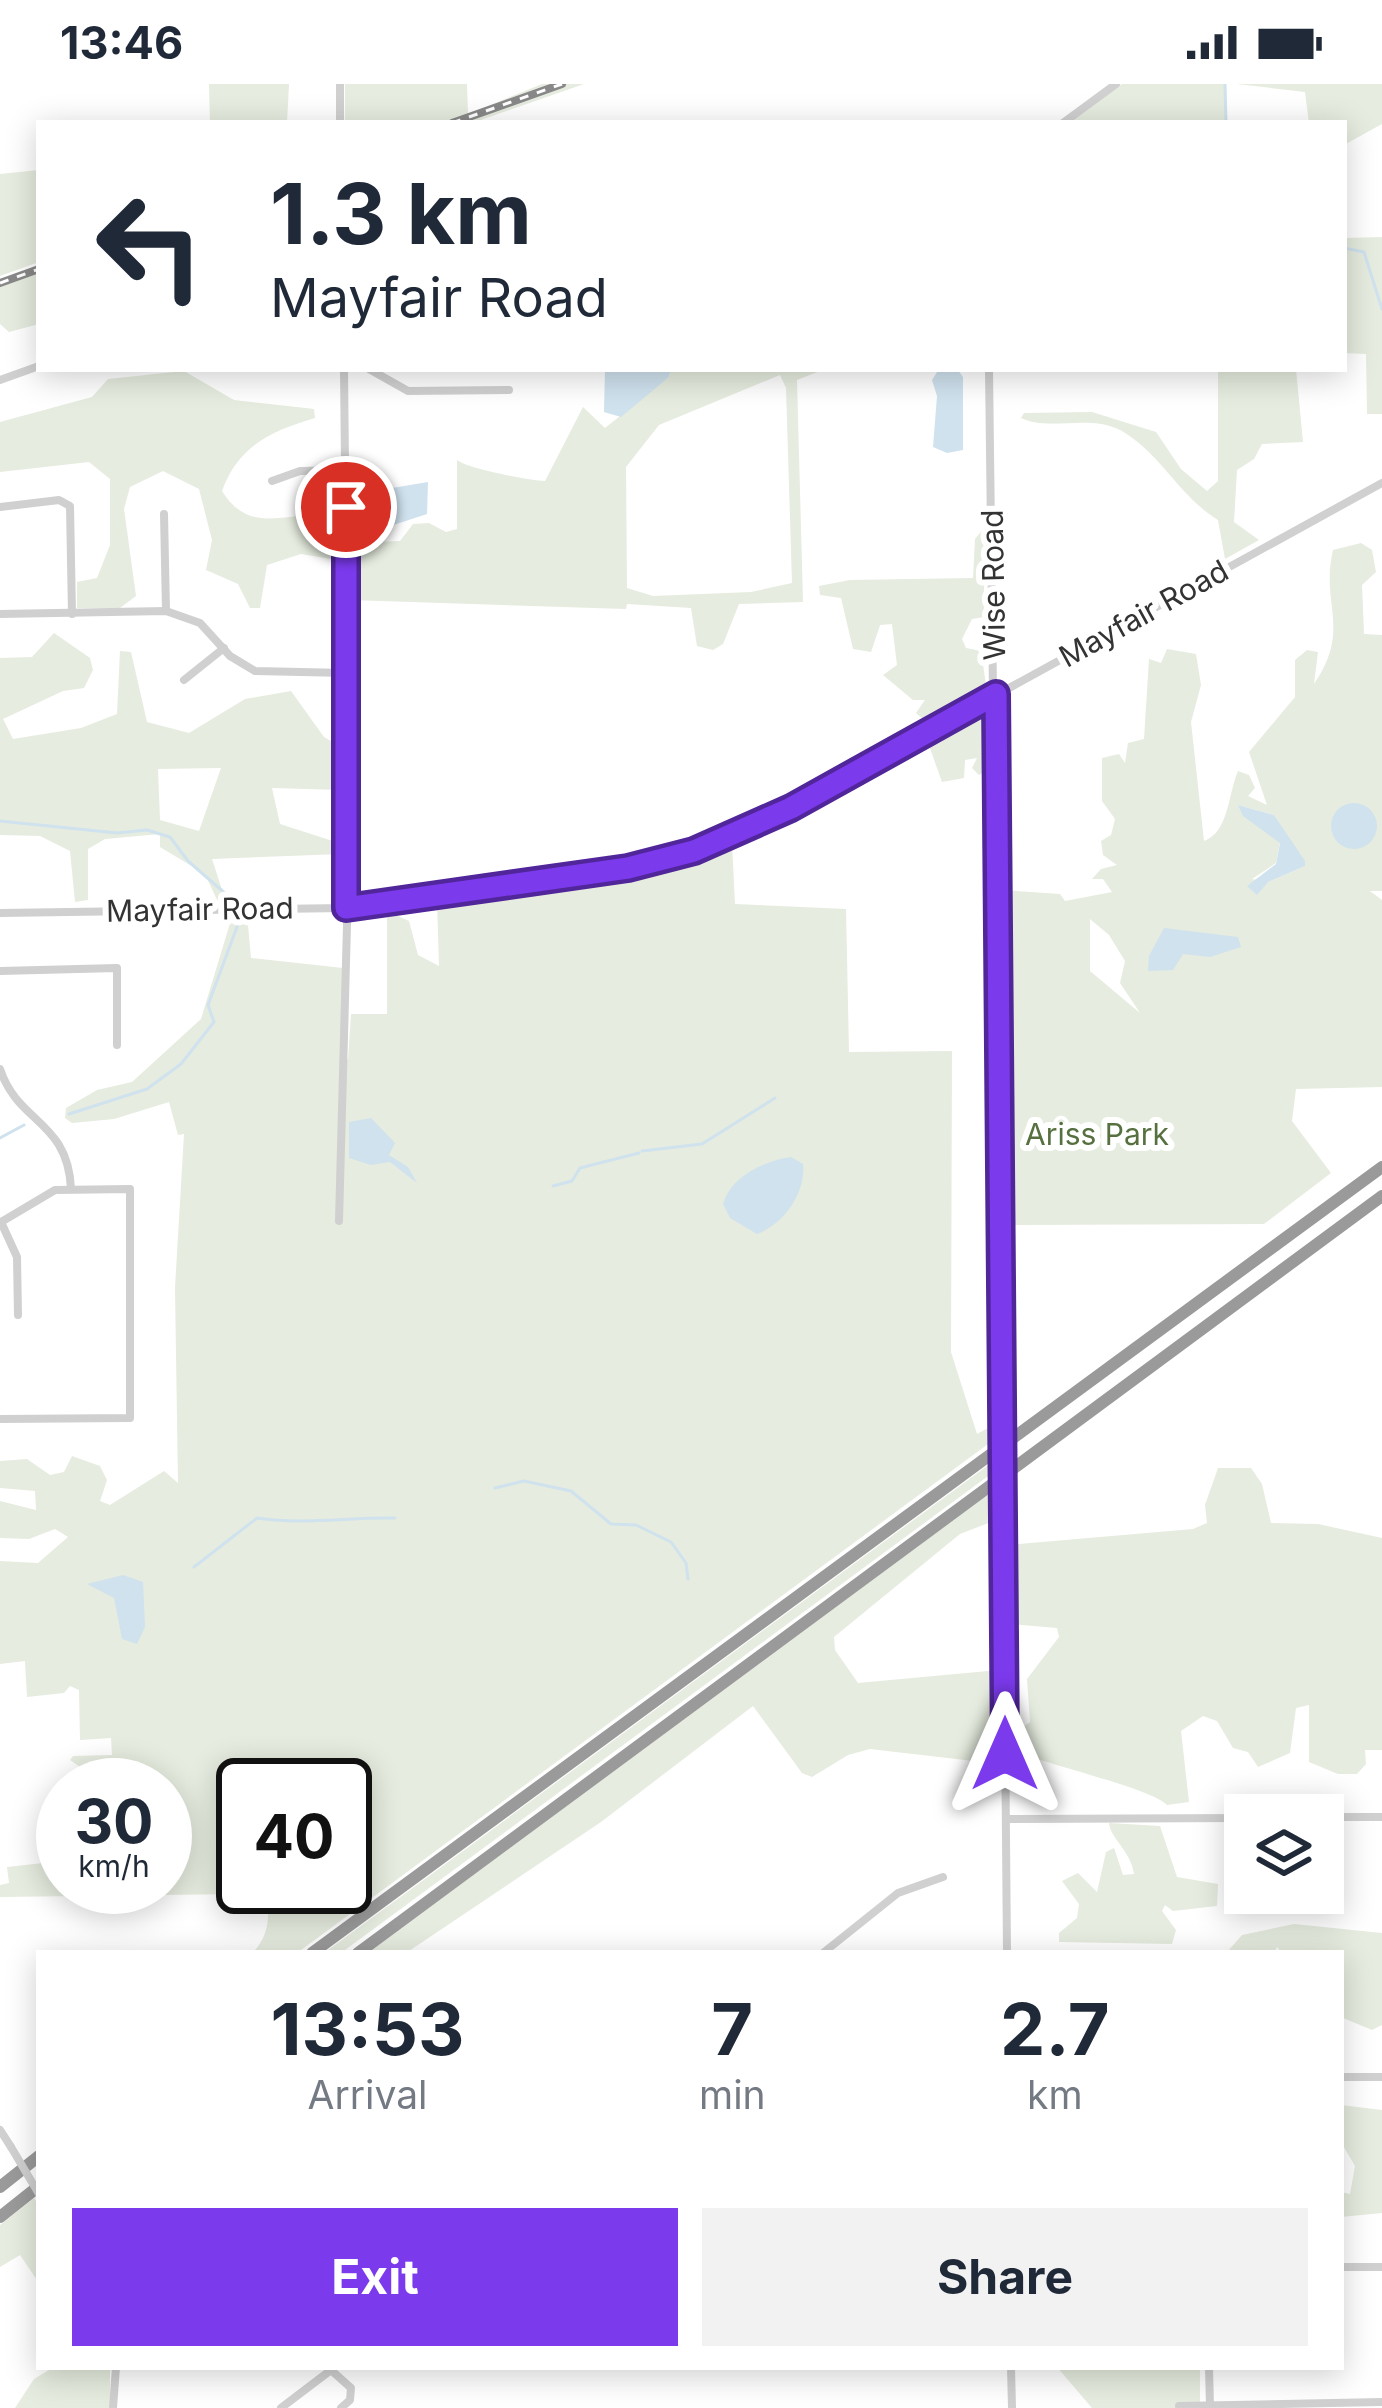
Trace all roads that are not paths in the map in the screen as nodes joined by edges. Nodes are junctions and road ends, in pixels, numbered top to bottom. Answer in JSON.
{"nodes":[{"id":1,"x":340,"y":84,"type":"edge"},
{"id":2,"x":1116,"y":84,"type":"edge"},
{"id":3,"x":340,"y":120,"type":"edge"},
{"id":4,"x":1067,"y":120,"type":"edge"},
{"id":5,"x":36,"y":367,"type":"edge"},
{"id":6,"x":344,"y":372,"type":"edge"},
{"id":7,"x":374,"y":372,"type":"edge"},
{"id":8,"x":989,"y":372,"type":"edge"},
{"id":9,"x":0,"y":380,"type":"edge"},
{"id":10,"x":509,"y":390,"type":"dead end"},
{"id":11,"x":346,"y":470,"type":"junction"},
{"id":12,"x":272,"y":481,"type":"dead end"},
{"id":13,"x":1382,"y":483,"type":"edge"},
{"id":14,"x":0,"y":507,"type":"edge"},
{"id":15,"x":164,"y":514,"type":"dead end"},
{"id":16,"x":166,"y":611,"type":"junction"},
{"id":17,"x":0,"y":614,"type":"edge"},
{"id":18,"x":73,"y":614,"type":"junction"},
{"id":19,"x":224,"y":648,"type":"junction"},
{"id":20,"x":347,"y":673,"type":"junction"},
{"id":21,"x":184,"y":680,"type":"dead end"},
{"id":22,"x":996,"y":694,"type":"junction"},
{"id":23,"x":346,"y":908,"type":"junction"},
{"id":24,"x":0,"y":913,"type":"edge"},
{"id":25,"x":0,"y":971,"type":"edge"},
{"id":26,"x":118,"y":1045,"type":"dead end"},
{"id":27,"x":0,"y":1069,"type":"edge"},
{"id":28,"x":1382,"y":1167,"type":"edge"},
{"id":29,"x":71,"y":1190,"type":"junction"},
{"id":30,"x":1382,"y":1196,"type":"edge"},
{"id":31,"x":1,"y":1221,"type":"edge"},
{"id":32,"x":339,"y":1221,"type":"dead end"},
{"id":33,"x":18,"y":1315,"type":"dead end"},
{"id":34,"x":0,"y":1419,"type":"edge"},
{"id":35,"x":1344,"y":1817,"type":"edge"},
{"id":36,"x":1382,"y":1817,"type":"edge"},
{"id":37,"x":1224,"y":1818,"type":"edge"},
{"id":38,"x":1006,"y":1819,"type":"junction"},
{"id":39,"x":943,"y":1877,"type":"dead end"},
{"id":40,"x":316,"y":1950,"type":"edge"},
{"id":41,"x":362,"y":1950,"type":"edge"},
{"id":42,"x":827,"y":1950,"type":"edge"},
{"id":43,"x":1007,"y":1950,"type":"edge"},
{"id":44,"x":1344,"y":2077,"type":"edge"},
{"id":45,"x":1382,"y":2077,"type":"edge"},
{"id":46,"x":0,"y":2130,"type":"edge"},
{"id":47,"x":36,"y":2158,"type":"edge"},
{"id":48,"x":36,"y":2185,"type":"edge"},
{"id":49,"x":0,"y":2187,"type":"edge"},
{"id":50,"x":36,"y":2192,"type":"edge"},
{"id":51,"x":0,"y":2217,"type":"edge"},
{"id":52,"x":1382,"y":2266,"type":"edge"},
{"id":53,"x":1344,"y":2267,"type":"edge"},
{"id":54,"x":116,"y":2370,"type":"edge"},
{"id":55,"x":1011,"y":2370,"type":"edge"},
{"id":56,"x":1209,"y":2370,"type":"edge"},
{"id":57,"x":1382,"y":2402,"type":"edge"},
{"id":58,"x":1179,"y":2406,"type":"edge"},
{"id":59,"x":1210,"y":2407,"type":"edge"},
{"id":60,"x":113,"y":2408,"type":"edge"},
{"id":61,"x":281,"y":2408,"type":"edge"},
{"id":62,"x":341,"y":2408,"type":"edge"},
{"id":63,"x":1012,"y":2408,"type":"edge"}],
"edges":[{"from":1,"to":3,"type":"street"},
{"from":2,"to":4,"type":"street"},
{"from":5,"to":9,"type":"street"},
{"from":6,"to":11,"type":"street"},
{"from":7,"to":10,"type":"street"},
{"from":8,"to":22,"type":"street","name":"Wise Road"},
{"from":11,"to":12,"type":"street"},
{"from":11,"to":20,"type":"street"},
{"from":13,"to":22,"type":"street","name":"Mayfair Road"},
{"from":14,"to":18,"type":"street"},
{"from":15,"to":16,"type":"street"},
{"from":16,"to":18,"type":"street"},
{"from":16,"to":19,"type":"street"},
{"from":17,"to":18,"type":"street"},
{"from":19,"to":20,"type":"street"},
{"from":19,"to":21,"type":"street"},
{"from":20,"to":23,"type":"street"},
{"from":22,"to":23,"type":"street","name":"Mayfair Road"},
{"from":22,"to":38,"type":"street","name":"Wise Road","bridge":true},
{"from":23,"to":24,"type":"street","name":"Mayfair Road"},
{"from":23,"to":32,"type":"street"},
{"from":25,"to":26,"type":"street"},
{"from":27,"to":29,"type":"street"},
{"from":28,"to":40,"type":"highway"},
{"from":29,"to":31,"type":"street"},
{"from":29,"to":34,"type":"street"},
{"from":30,"to":41,"type":"highway"},
{"from":31,"to":33,"type":"street"},
{"from":35,"to":36,"type":"street"},
{"from":37,"to":38,"type":"street"},
{"from":38,"to":43,"type":"street","name":"Wise Road"},
{"from":39,"to":42,"type":"street"},
{"from":44,"to":45,"type":"street"},
{"from":46,"to":48,"type":"street","bridge":true},
{"from":47,"to":49,"type":"highway"},
{"from":50,"to":51,"type":"highway"},
{"from":52,"to":53,"type":"street"},
{"from":54,"to":60,"type":"street"},
{"from":55,"to":63,"type":"street"},
{"from":56,"to":59,"type":"street"},
{"from":57,"to":59,"type":"street"},
{"from":58,"to":59,"type":"street"},
{"from":61,"to":62,"type":"street"}]}
